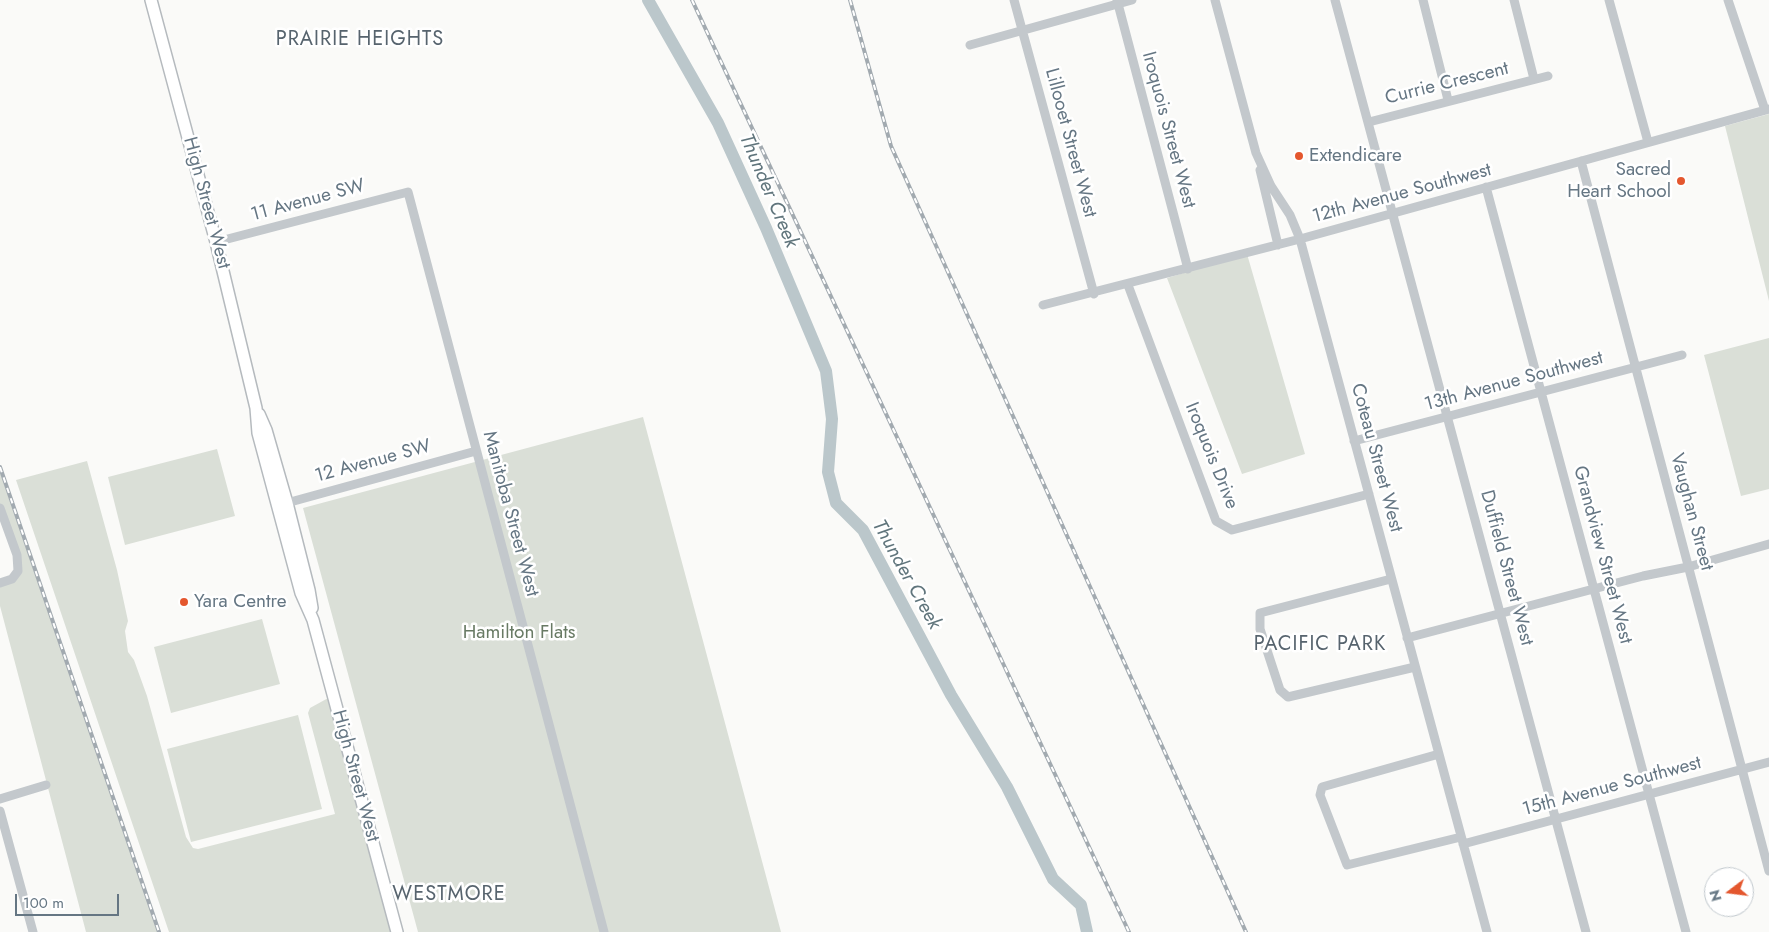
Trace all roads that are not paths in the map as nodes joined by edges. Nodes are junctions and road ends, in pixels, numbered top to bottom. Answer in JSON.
{"nodes":[{"id":1,"x":151,"y":0,"type":"edge"},
{"id":2,"x":1014,"y":0,"type":"edge"},
{"id":3,"x":1132,"y":0,"type":"edge"},
{"id":4,"x":1215,"y":0,"type":"edge"},
{"id":5,"x":1336,"y":0,"type":"edge"},
{"id":6,"x":1423,"y":0,"type":"edge"},
{"id":7,"x":1514,"y":0,"type":"edge"},
{"id":8,"x":1609,"y":0,"type":"edge"},
{"id":9,"x":1728,"y":0,"type":"edge"},
{"id":10,"x":1117,"y":2,"type":"edge"},
{"id":11,"x":1022,"y":30,"type":"junction"},
{"id":12,"x":970,"y":45,"type":"dead end"},
{"id":13,"x":1548,"y":76,"type":"dead end"},
{"id":14,"x":1534,"y":79,"type":"junction"},
{"id":15,"x":1448,"y":100,"type":"junction"},
{"id":16,"x":1767,"y":109,"type":"edge"},
{"id":17,"x":1369,"y":122,"type":"junction"},
{"id":18,"x":1648,"y":142,"type":"junction"},
{"id":19,"x":1256,"y":153,"type":"junction"},
{"id":20,"x":1581,"y":161,"type":"junction"},
{"id":21,"x":1486,"y":187,"type":"junction"},
{"id":22,"x":408,"y":192,"type":"joint"},
{"id":23,"x":1392,"y":213,"type":"junction"},
{"id":24,"x":1300,"y":239,"type":"junction"},
{"id":25,"x":216,"y":242,"type":"junction"},
{"id":26,"x":1278,"y":245,"type":"junction"},
{"id":27,"x":1188,"y":269,"type":"junction"},
{"id":28,"x":1128,"y":285,"type":"junction"},
{"id":29,"x":1094,"y":294,"type":"junction"},
{"id":30,"x":1043,"y":306,"type":"dead end"},
{"id":31,"x":1682,"y":355,"type":"dead end"},
{"id":32,"x":1635,"y":366,"type":"junction"},
{"id":33,"x":1541,"y":391,"type":"junction"},
{"id":34,"x":1448,"y":416,"type":"junction"},
{"id":35,"x":1354,"y":441,"type":"junction"},
{"id":36,"x":476,"y":451,"type":"junction"},
{"id":37,"x":1369,"y":494,"type":"junction"},
{"id":38,"x":282,"y":504,"type":"junction"},
{"id":39,"x":0,"y":508,"type":"edge"},
{"id":40,"x":1769,"y":544,"type":"edge"},
{"id":41,"x":1688,"y":567,"type":"junction"},
{"id":42,"x":1392,"y":579,"type":"junction"},
{"id":43,"x":0,"y":583,"type":"edge"},
{"id":44,"x":1594,"y":589,"type":"junction"},
{"id":45,"x":1502,"y":614,"type":"junction"},
{"id":46,"x":1407,"y":638,"type":"junction"},
{"id":47,"x":1415,"y":668,"type":"junction"},
{"id":48,"x":1439,"y":754,"type":"junction"},
{"id":49,"x":1769,"y":762,"type":"edge"},
{"id":50,"x":1742,"y":769,"type":"junction"},
{"id":51,"x":46,"y":785,"type":"dead end"},
{"id":52,"x":1649,"y":794,"type":"junction"},
{"id":53,"x":0,"y":799,"type":"edge"},
{"id":54,"x":0,"y":811,"type":"edge"},
{"id":55,"x":1556,"y":819,"type":"junction"},
{"id":56,"x":1462,"y":841,"type":"junction"},
{"id":57,"x":1769,"y":872,"type":"edge"},
{"id":58,"x":33,"y":932,"type":"edge"},
{"id":59,"x":397,"y":932,"type":"edge"},
{"id":60,"x":604,"y":932,"type":"edge"},
{"id":61,"x":1487,"y":932,"type":"edge"},
{"id":62,"x":1586,"y":932,"type":"edge"},
{"id":63,"x":1686,"y":932,"type":"edge"}],
"edges":[{"from":1,"to":25,"type":"main road","name":"High Street West"},
{"from":2,"to":11,"type":"street","name":"Lillooet Street West"},
{"from":3,"to":10,"type":"street"},
{"from":4,"to":19,"type":"street","name":"Coteau Street West"},
{"from":5,"to":17,"type":"street","name":"Duffield Street West"},
{"from":6,"to":15,"type":"street"},
{"from":7,"to":14,"type":"street","name":"Currie Crescent"},
{"from":8,"to":18,"type":"street"},
{"from":9,"to":16,"type":"street"},
{"from":10,"to":11,"type":"street"},
{"from":10,"to":27,"type":"street","name":"Iroquois Street West"},
{"from":11,"to":12,"type":"street"},
{"from":11,"to":29,"type":"street","name":"Lillooet Street West"},
{"from":13,"to":14,"type":"street","name":"Currie Crescent"},
{"from":14,"to":15,"type":"street","name":"Currie Crescent"},
{"from":15,"to":17,"type":"street","name":"Currie Crescent"},
{"from":16,"to":18,"type":"street","name":"12th Avenue Southwest"},
{"from":17,"to":23,"type":"street","name":"Duffield Street West"},
{"from":18,"to":20,"type":"street","name":"12th Avenue Southwest"},
{"from":19,"to":24,"type":"street","name":"Coteau Street West"},
{"from":19,"to":26,"type":"street"},
{"from":20,"to":21,"type":"street","name":"12th Avenue Southwest"},
{"from":20,"to":32,"type":"street","name":"Vaughan Street"},
{"from":21,"to":23,"type":"street","name":"12th Avenue Southwest"},
{"from":21,"to":33,"type":"street","name":"Grandview Street West"},
{"from":22,"to":25,"type":"street","name":"11 Avenue SW"},
{"from":22,"to":36,"type":"street","name":"Manitoba Street West"},
{"from":23,"to":24,"type":"street","name":"12th Avenue Southwest"},
{"from":23,"to":34,"type":"street","name":"Duffield Street West"},
{"from":24,"to":26,"type":"street","name":"12th Avenue Southwest"},
{"from":24,"to":35,"type":"street","name":"Coteau Street West"},
{"from":25,"to":38,"type":"main road","name":"High Street West"},
{"from":26,"to":27,"type":"street","name":"12th Avenue Southwest"},
{"from":27,"to":28,"type":"street","name":"12th Avenue Southwest"},
{"from":28,"to":29,"type":"street","name":"12th Avenue Southwest"},
{"from":28,"to":37,"type":"street","name":"Iroquois Drive"},
{"from":29,"to":30,"type":"street","name":"12th Avenue Southwest"},
{"from":31,"to":32,"type":"street","name":"13th Avenue Southwest"},
{"from":32,"to":33,"type":"street","name":"13th Avenue Southwest"},
{"from":32,"to":41,"type":"street","name":"Vaughan Street"},
{"from":33,"to":34,"type":"street","name":"13th Avenue Southwest"},
{"from":33,"to":44,"type":"street","name":"Grandview Street West"},
{"from":34,"to":35,"type":"street","name":"13th Avenue Southwest"},
{"from":34,"to":45,"type":"street","name":"Duffield Street West"},
{"from":35,"to":37,"type":"street","name":"Coteau Street West"},
{"from":36,"to":38,"type":"street","name":"12 Avenue SW"},
{"from":36,"to":60,"type":"street","name":"Manitoba Street West"},
{"from":37,"to":42,"type":"street","name":"Coteau Street West"},
{"from":38,"to":59,"type":"main road","name":"High Street West"},
{"from":39,"to":43,"type":"street"},
{"from":40,"to":41,"type":"street"},
{"from":41,"to":44,"type":"street"},
{"from":41,"to":50,"type":"street","name":"Vaughan Street"},
{"from":42,"to":46,"type":"street","name":"Coteau Street West"},
{"from":42,"to":47,"type":"street"},
{"from":44,"to":45,"type":"street"},
{"from":44,"to":52,"type":"street","name":"Grandview Street West"},
{"from":45,"to":46,"type":"street"},
{"from":45,"to":55,"type":"street","name":"Duffield Street West"},
{"from":46,"to":47,"type":"street","name":"Coteau Street West"},
{"from":47,"to":48,"type":"street","name":"Coteau Street West"},
{"from":48,"to":56,"type":"street","name":"Coteau Street West"},
{"from":48,"to":56,"type":"street","name":"15th Avenue Southwest"},
{"from":49,"to":50,"type":"street","name":"15th Avenue Southwest"},
{"from":50,"to":52,"type":"street","name":"15th Avenue Southwest"},
{"from":50,"to":57,"type":"street","name":"Vaughan Street"},
{"from":51,"to":53,"type":"street"},
{"from":52,"to":55,"type":"street","name":"15th Avenue Southwest"},
{"from":52,"to":63,"type":"street","name":"Grandview Street West"},
{"from":54,"to":58,"type":"street"},
{"from":55,"to":56,"type":"street","name":"15th Avenue Southwest"},
{"from":55,"to":62,"type":"street","name":"Duffield Street West"},
{"from":56,"to":61,"type":"street","name":"Coteau Street West"}]}
